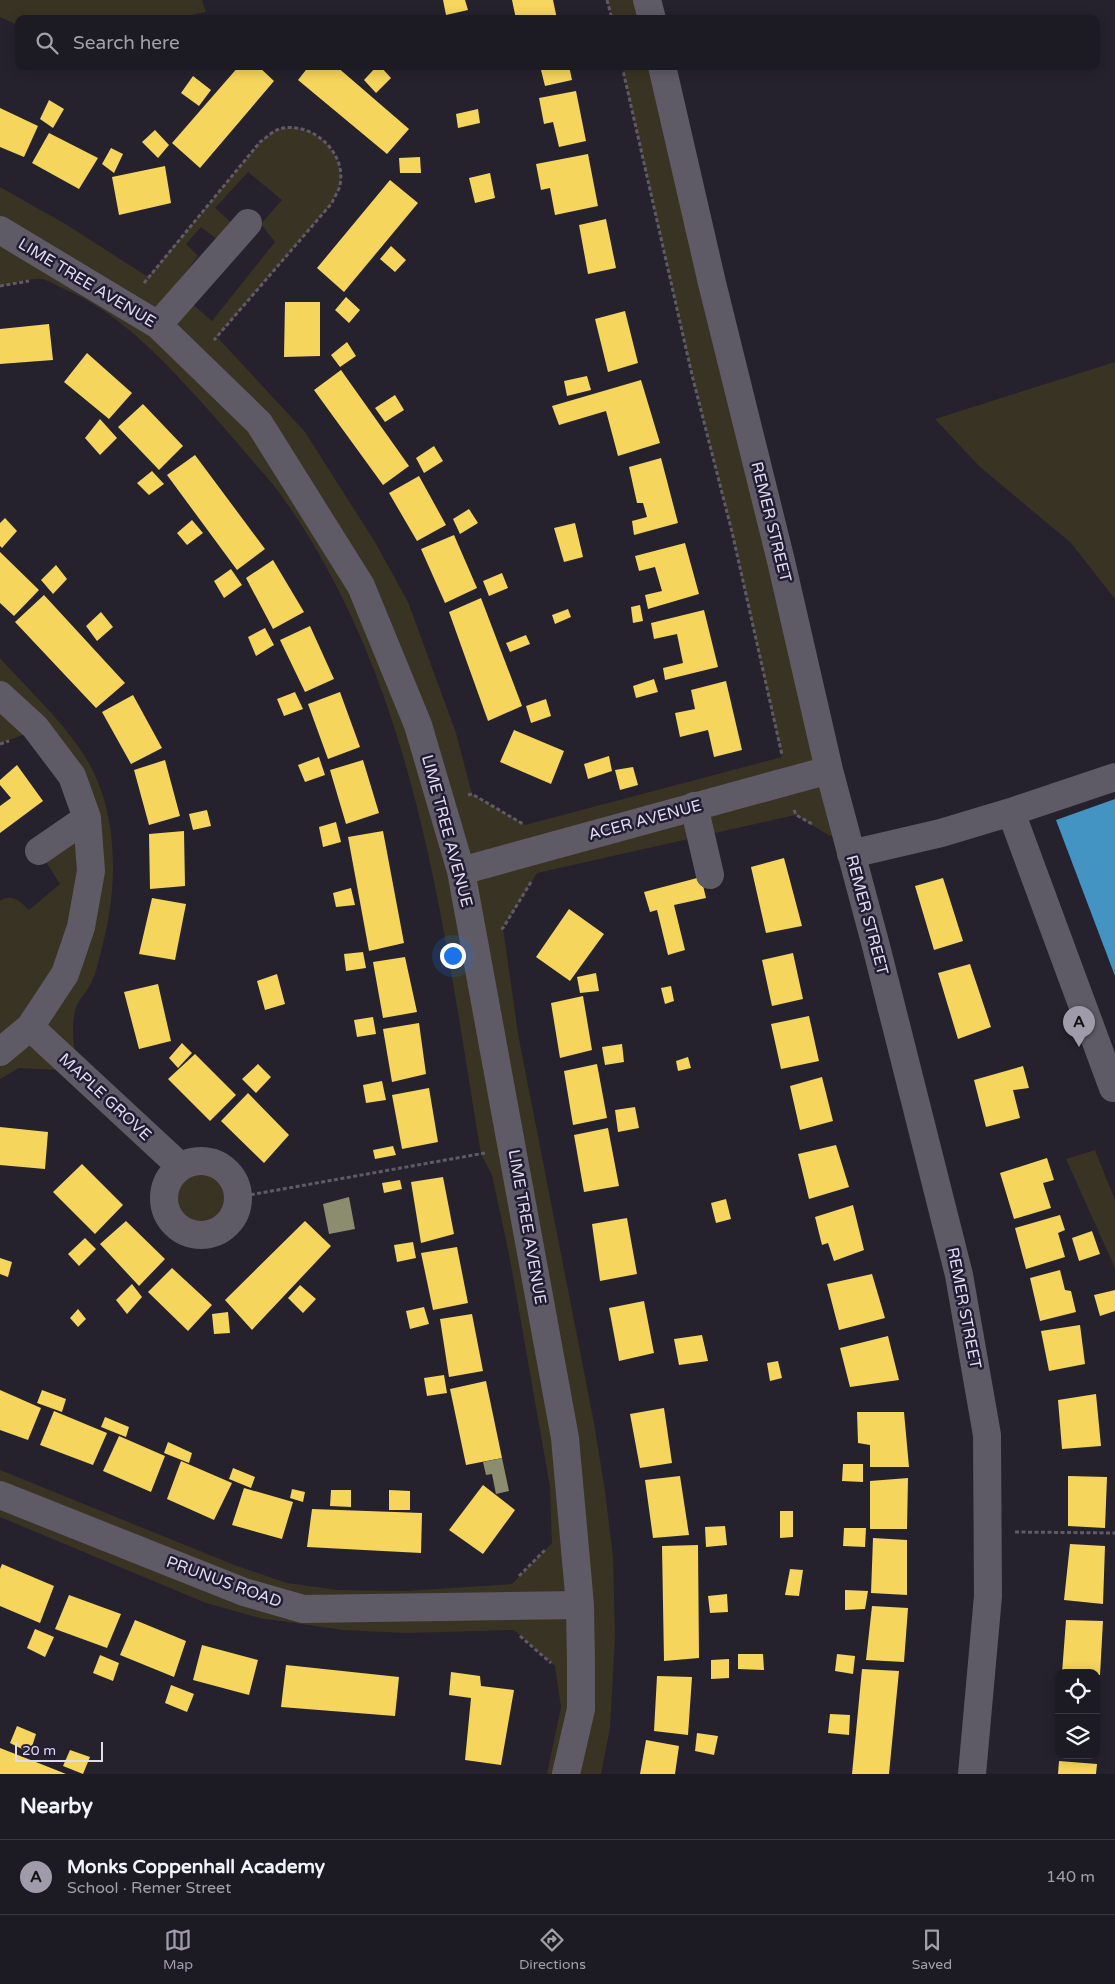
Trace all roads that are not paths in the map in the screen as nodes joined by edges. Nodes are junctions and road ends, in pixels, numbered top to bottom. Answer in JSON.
{"nodes":[{"id":1,"x":647,"y":0,"type":"edge"},
{"id":2,"x":651,"y":15,"type":"edge"},
{"id":3,"x":663,"y":70,"type":"edge"},
{"id":4,"x":248,"y":223,"type":"dead end"},
{"id":5,"x":0,"y":231,"type":"edge"},
{"id":6,"x":158,"y":325,"type":"junction"},
{"id":7,"x":1,"y":697,"type":"edge"},
{"id":8,"x":829,"y":770,"type":"junction"},
{"id":9,"x":1115,"y":777,"type":"edge"},
{"id":10,"x":694,"y":806,"type":"junction"},
{"id":11,"x":1011,"y":812,"type":"junction"},
{"id":12,"x":87,"y":818,"type":"junction"},
{"id":13,"x":848,"y":842,"type":"junction"},
{"id":14,"x":39,"y":851,"type":"dead end"},
{"id":15,"x":461,"y":871,"type":"junction"},
{"id":16,"x":710,"y":875,"type":"dead end"},
{"id":17,"x":30,"y":1026,"type":"junction"},
{"id":18,"x":0,"y":1052,"type":"edge"},
{"id":19,"x":1113,"y":1088,"type":"dead end"},
{"id":20,"x":181,"y":1167,"type":"junction"},
{"id":21,"x":0,"y":1495,"type":"edge"},
{"id":22,"x":580,"y":1605,"type":"junction"},
{"id":23,"x":566,"y":1774,"type":"edge"},
{"id":24,"x":972,"y":1774,"type":"edge"}],
"edges":[{"from":1,"to":2,"type":"street"},
{"from":3,"to":8,"type":"street","name":"REMER STREET"},
{"from":4,"to":6,"type":"street"},
{"from":5,"to":6,"type":"street","name":"LIME TREE AVENUE"},
{"from":6,"to":15,"type":"street","name":"LIME TREE AVENUE"},
{"from":7,"to":12,"type":"street"},
{"from":8,"to":10,"type":"street","name":"ACER AVENUE"},
{"from":8,"to":13,"type":"street","name":"REMER STREET"},
{"from":9,"to":11,"type":"street"},
{"from":10,"to":15,"type":"street","name":"ACER AVENUE"},
{"from":10,"to":16,"type":"street"},
{"from":11,"to":13,"type":"street"},
{"from":11,"to":19,"type":"street"},
{"from":12,"to":14,"type":"street"},
{"from":12,"to":17,"type":"street"},
{"from":13,"to":24,"type":"street","name":"REMER STREET"},
{"from":15,"to":22,"type":"street","name":"LIME TREE AVENUE"},
{"from":17,"to":18,"type":"street"},
{"from":17,"to":20,"type":"street","name":"MAPLE GROVE"},
{"from":20,"to":20,"type":"street"},
{"from":21,"to":22,"type":"street","name":"PRUNUS ROAD"},
{"from":22,"to":23,"type":"street","name":"LIME TREE AVENUE"}]}
